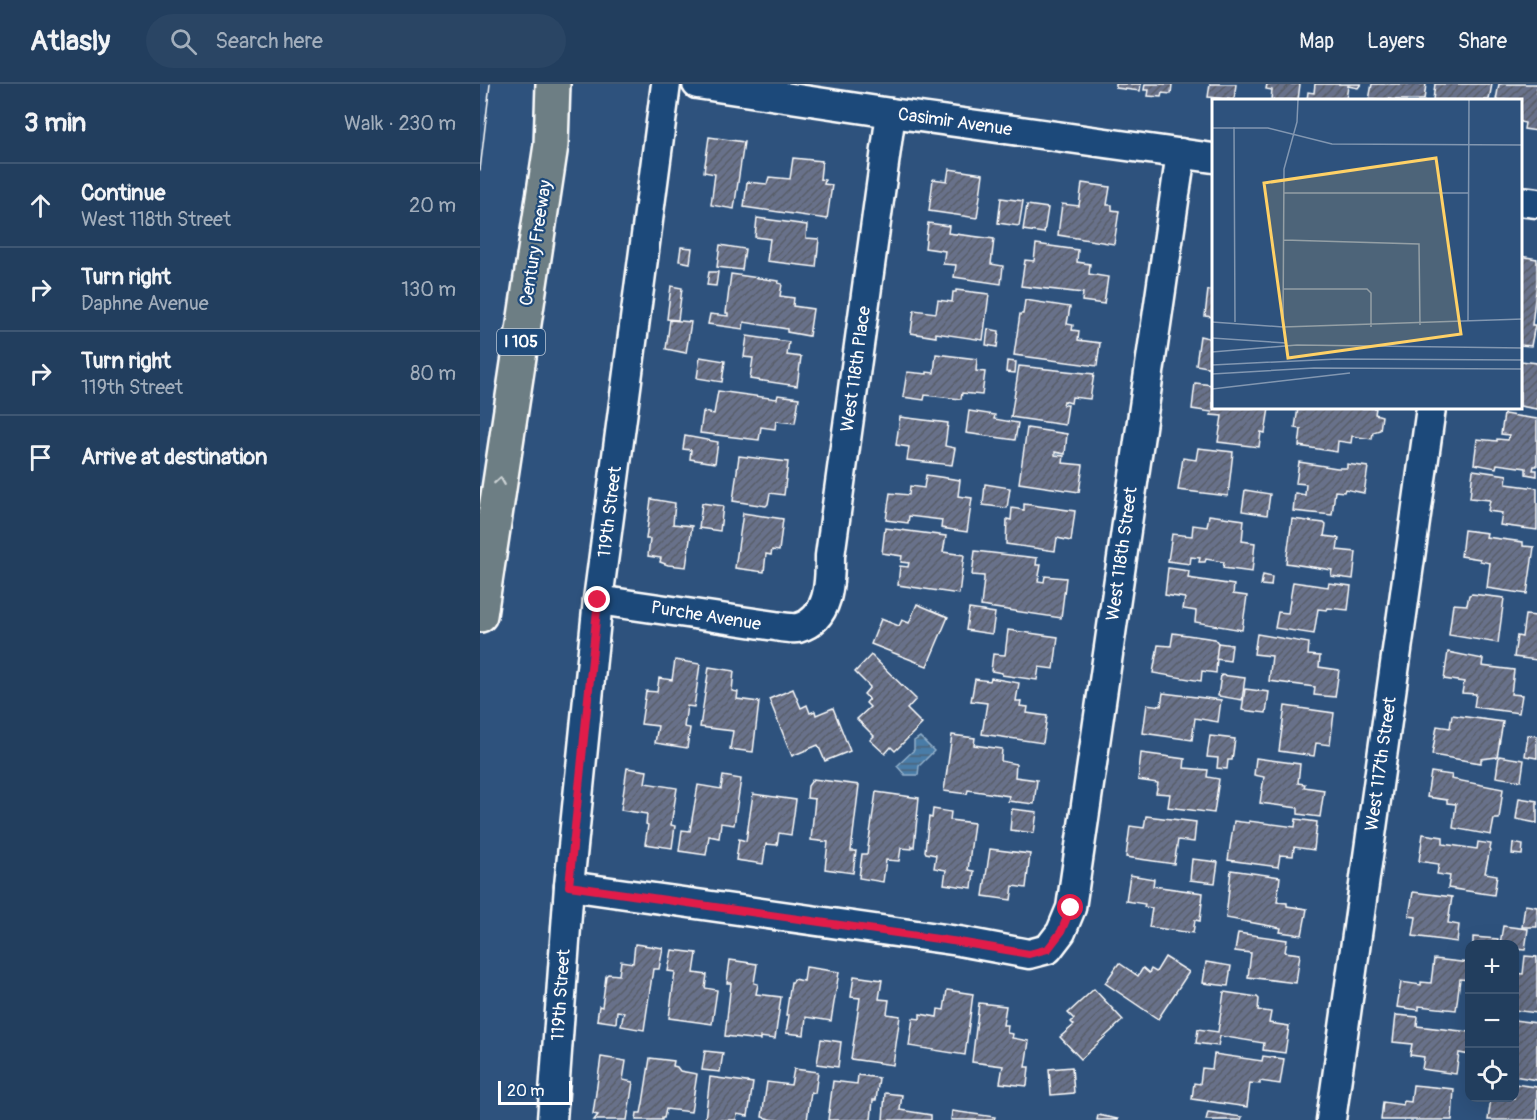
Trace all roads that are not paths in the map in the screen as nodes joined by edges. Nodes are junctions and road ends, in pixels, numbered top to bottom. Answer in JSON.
{"nodes":[{"id":1,"x":553,"y":84,"type":"edge"},
{"id":2,"x":573,"y":84,"type":"edge"},
{"id":3,"x":666,"y":84,"type":"edge"},
{"id":4,"x":697,"y":84,"type":"edge"},
{"id":5,"x":891,"y":113,"type":"junction"},
{"id":6,"x":551,"y":145,"type":"junction"},
{"id":7,"x":1180,"y":153,"type":"junction"},
{"id":8,"x":1212,"y":158,"type":"edge"},
{"id":9,"x":1522,"y":201,"type":"edge"},
{"id":10,"x":1537,"y":203,"type":"edge"},
{"id":11,"x":1431,"y":410,"type":"edge"},
{"id":12,"x":598,"y":600,"type":"junction"},
{"id":13,"x":480,"y":615,"type":"edge"},
{"id":14,"x":812,"y":620,"type":"joint"},
{"id":15,"x":569,"y":886,"type":"junction"},
{"id":16,"x":552,"y":1120,"type":"edge"},
{"id":17,"x":1331,"y":1120,"type":"edge"}],
"edges":[{"from":1,"to":6,"type":"highway","name":"Century Freeway","number":"I 105"},
{"from":2,"to":6,"type":"highway"},
{"from":3,"to":12,"type":"street","name":"119th Street"},
{"from":4,"to":5,"type":"street","name":"Casimir Avenue"},
{"from":5,"to":7,"type":"street","name":"Casimir Avenue"},
{"from":5,"to":14,"type":"street","name":"West 118th Place"},
{"from":13,"to":6,"type":"highway","name":"Century Freeway","number":"I 105","one_way":true},
{"from":7,"to":8,"type":"street","name":"Casimir Avenue"},
{"from":7,"to":15,"type":"street","name":"West 118th Street"},
{"from":9,"to":10,"type":"street"},
{"from":11,"to":17,"type":"street","name":"West 117th Street"},
{"from":12,"to":14,"type":"street","name":"Purche Avenue"},
{"from":12,"to":15,"type":"street","name":"119th Street"},
{"from":15,"to":16,"type":"street","name":"119th Street"}]}
